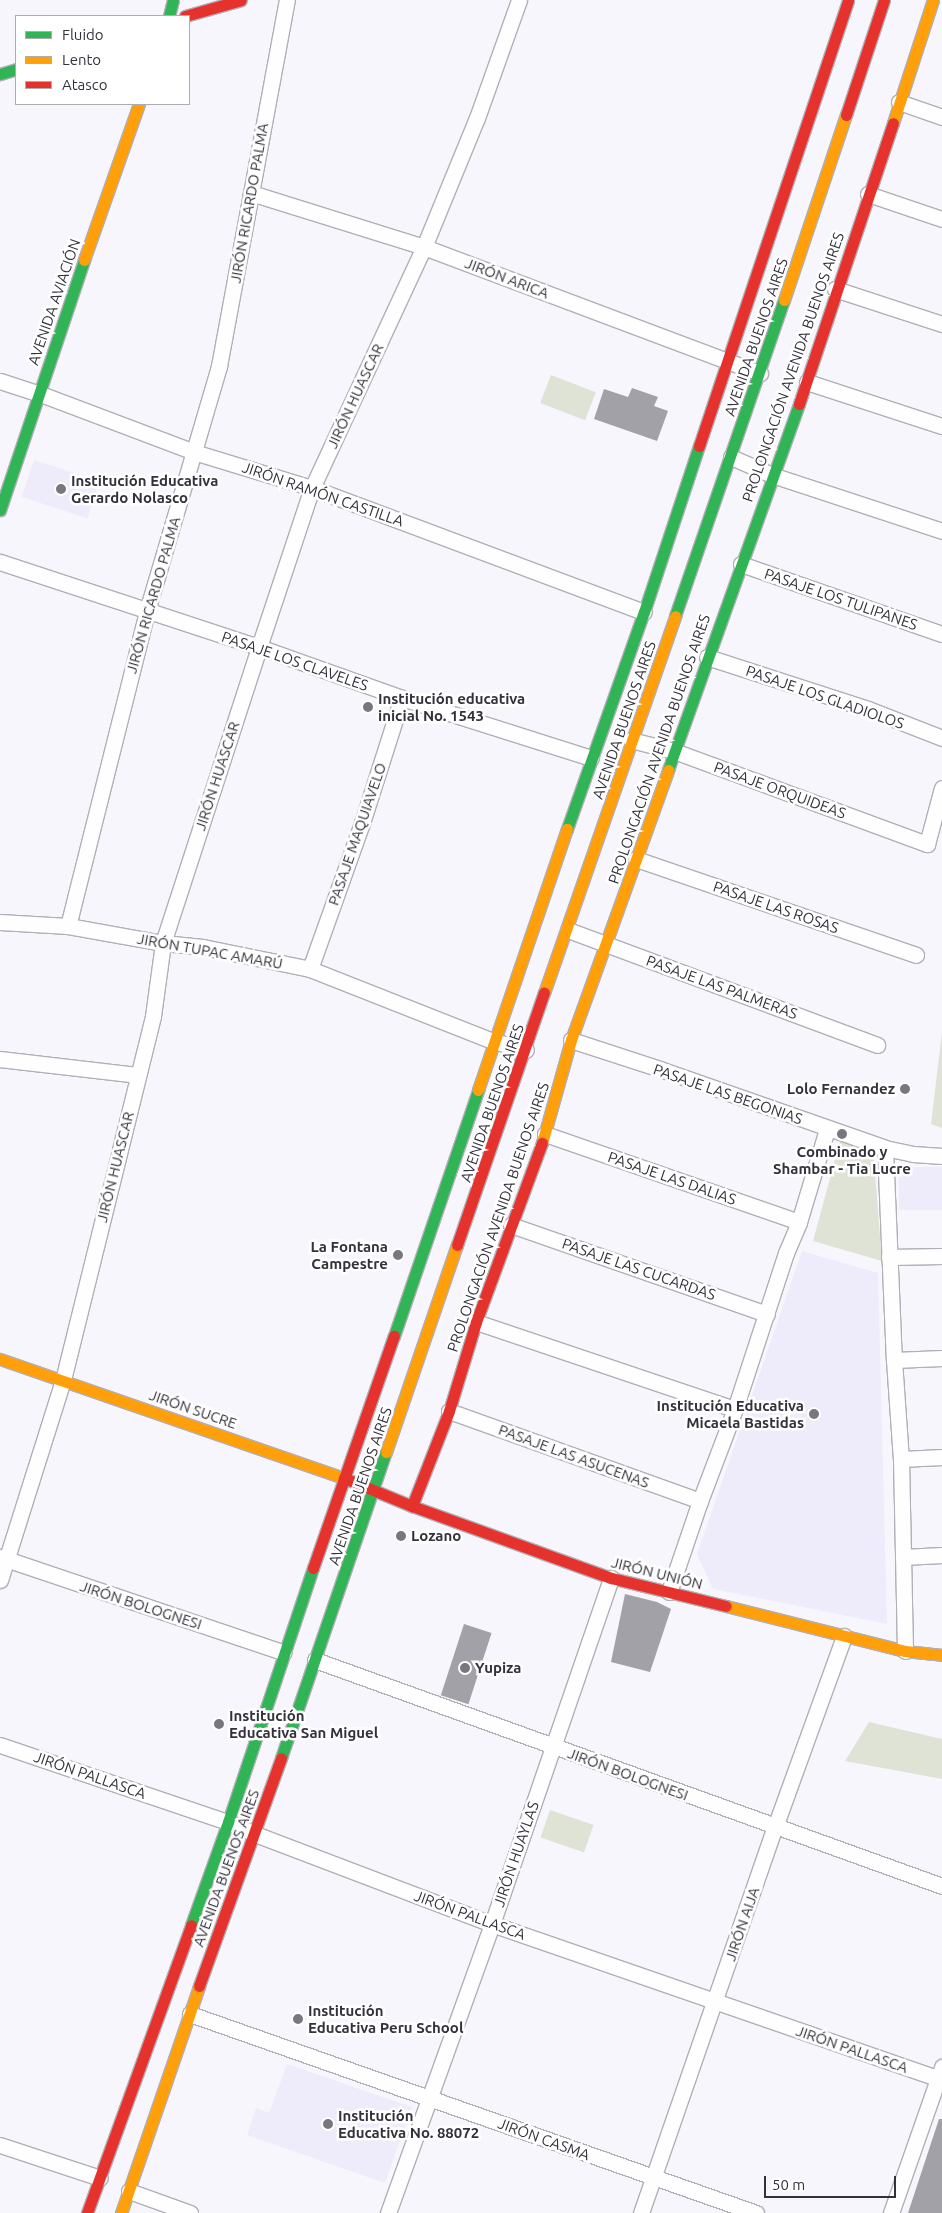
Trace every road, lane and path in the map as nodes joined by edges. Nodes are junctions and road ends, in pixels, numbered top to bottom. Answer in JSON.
{"nodes":[{"id":1,"x":173,"y":0,"type":"edge"},
{"id":2,"x":241,"y":0,"type":"edge"},
{"id":3,"x":287,"y":0,"type":"edge"},
{"id":4,"x":519,"y":0,"type":"edge"},
{"id":5,"x":848,"y":0,"type":"edge"},
{"id":6,"x":884,"y":0,"type":"edge"},
{"id":7,"x":935,"y":3,"type":"edge"},
{"id":8,"x":169,"y":15,"type":"edge"},
{"id":9,"x":188,"y":15,"type":"edge"},
{"id":10,"x":15,"y":69,"type":"edge"},
{"id":11,"x":0,"y":74,"type":"edge"},
{"id":12,"x":899,"y":102,"type":"junction"},
{"id":13,"x":139,"y":105,"type":"edge"},
{"id":14,"x":942,"y":117,"type":"edge"},
{"id":15,"x":251,"y":193,"type":"junction"},
{"id":16,"x":868,"y":194,"type":"junction"},
{"id":17,"x":942,"y":219,"type":"edge"},
{"id":18,"x":424,"y":247,"type":"junction"},
{"id":19,"x":836,"y":289,"type":"junction"},
{"id":20,"x":942,"y":324,"type":"edge"},
{"id":21,"x":728,"y":362,"type":"junction"},
{"id":22,"x":760,"y":373,"type":"junction"},
{"id":23,"x":0,"y":381,"type":"edge"},
{"id":24,"x":806,"y":382,"type":"junction"},
{"id":25,"x":38,"y":392,"type":"junction"},
{"id":26,"x":942,"y":426,"type":"edge"},
{"id":27,"x":194,"y":452,"type":"junction"},
{"id":28,"x":731,"y":457,"type":"junction"},
{"id":29,"x":772,"y":475,"type":"junction"},
{"id":30,"x":312,"y":488,"type":"junction"},
{"id":31,"x":0,"y":510,"type":"edge"},
{"id":32,"x":942,"y":530,"type":"edge"},
{"id":33,"x":0,"y":562,"type":"edge"},
{"id":34,"x":741,"y":564,"type":"junction"},
{"id":35,"x":147,"y":611,"type":"junction"},
{"id":36,"x":644,"y":612,"type":"junction"},
{"id":37,"x":942,"y":634,"type":"edge"},
{"id":38,"x":259,"y":647,"type":"junction"},
{"id":39,"x":707,"y":657,"type":"junction"},
{"id":40,"x":402,"y":698,"type":"junction"},
{"id":41,"x":942,"y":738,"type":"edge"},
{"id":42,"x":631,"y":740,"type":"junction"},
{"id":43,"x":674,"y":751,"type":"junction"},
{"id":44,"x":591,"y":758,"type":"junction"},
{"id":45,"x":942,"y":788,"type":"edge"},
{"id":46,"x":636,"y":859,"type":"junction"},
{"id":47,"x":0,"y":922,"type":"edge"},
{"id":48,"x":68,"y":926,"type":"junction"},
{"id":49,"x":568,"y":930,"type":"junction"},
{"id":50,"x":163,"y":943,"type":"junction"},
{"id":51,"x":607,"y":944,"type":"junction"},
{"id":52,"x":916,"y":955,"type":"dead end"},
{"id":53,"x":310,"y":969,"type":"junction"},
{"id":54,"x":571,"y":1040,"type":"junction"},
{"id":55,"x":493,"y":1041,"type":"junction"},
{"id":56,"x":877,"y":1045,"type":"dead end"},
{"id":57,"x":526,"y":1050,"type":"junction"},
{"id":58,"x":0,"y":1059,"type":"edge"},
{"id":59,"x":138,"y":1076,"type":"junction"},
{"id":60,"x":827,"y":1128,"type":"junction"},
{"id":61,"x":545,"y":1134,"type":"junction"},
{"id":62,"x":885,"y":1148,"type":"junction"},
{"id":63,"x":942,"y":1156,"type":"edge"},
{"id":64,"x":799,"y":1222,"type":"junction"},
{"id":65,"x":511,"y":1225,"type":"junction"},
{"id":66,"x":942,"y":1256,"type":"edge"},
{"id":67,"x":889,"y":1258,"type":"junction"},
{"id":68,"x":767,"y":1314,"type":"junction"},
{"id":69,"x":476,"y":1322,"type":"junction"},
{"id":70,"x":942,"y":1358,"type":"edge"},
{"id":71,"x":0,"y":1359,"type":"edge"},
{"id":72,"x":894,"y":1360,"type":"junction"},
{"id":73,"x":63,"y":1380,"type":"junction"},
{"id":74,"x":735,"y":1409,"type":"junction"},
{"id":75,"x":449,"y":1410,"type":"junction"},
{"id":76,"x":942,"y":1458,"type":"edge"},
{"id":77,"x":901,"y":1459,"type":"junction"},
{"id":78,"x":345,"y":1478,"type":"junction"},
{"id":79,"x":374,"y":1491,"type":"junction"},
{"id":80,"x":700,"y":1501,"type":"junction"},
{"id":81,"x":412,"y":1506,"type":"junction"},
{"id":82,"x":942,"y":1555,"type":"edge"},
{"id":83,"x":903,"y":1557,"type":"junction"},
{"id":84,"x":3,"y":1559,"type":"edge"},
{"id":85,"x":611,"y":1578,"type":"junction"},
{"id":86,"x":0,"y":1580,"type":"edge"},
{"id":87,"x":669,"y":1592,"type":"junction"},
{"id":88,"x":844,"y":1636,"type":"junction"},
{"id":89,"x":905,"y":1651,"type":"junction"},
{"id":90,"x":283,"y":1652,"type":"junction"},
{"id":91,"x":942,"y":1655,"type":"edge"},
{"id":92,"x":315,"y":1660,"type":"junction"},
{"id":93,"x":0,"y":1745,"type":"edge"},
{"id":94,"x":552,"y":1747,"type":"junction"},
{"id":95,"x":228,"y":1822,"type":"junction"},
{"id":96,"x":775,"y":1827,"type":"junction"},
{"id":97,"x":255,"y":1834,"type":"junction"},
{"id":98,"x":942,"y":1886,"type":"edge"},
{"id":99,"x":492,"y":1924,"type":"junction"},
{"id":100,"x":716,"y":2001,"type":"junction"},
{"id":101,"x":190,"y":2014,"type":"junction"},
{"id":102,"x":941,"y":2076,"type":"edge"},
{"id":103,"x":430,"y":2098,"type":"junction"},
{"id":104,"x":0,"y":2145,"type":"edge"},
{"id":105,"x":100,"y":2178,"type":"junction"},
{"id":106,"x":654,"y":2178,"type":"junction"},
{"id":107,"x":128,"y":2192,"type":"junction"},
{"id":108,"x":87,"y":2213,"type":"edge"},
{"id":109,"x":121,"y":2213,"type":"edge"},
{"id":110,"x":190,"y":2213,"type":"edge"},
{"id":111,"x":388,"y":2213,"type":"edge"},
{"id":112,"x":641,"y":2213,"type":"edge"},
{"id":113,"x":756,"y":2213,"type":"edge"},
{"id":114,"x":891,"y":2213,"type":"edge"}],
"edges":[{"from":1,"to":8,"type":"main road"},
{"from":2,"to":9,"type":"main road"},
{"from":3,"to":15,"type":"street","name":"JIRÓN RICARDO PALMA"},
{"from":4,"to":18,"type":"street","name":"JIRÓN HUASCAR"},
{"from":5,"to":21,"type":"main road","name":"AVENIDA BUENOS AIRES"},
{"from":6,"to":22,"type":"main road","name":"AVENIDA BUENOS AIRES"},
{"from":7,"to":12,"type":"main road","name":"PROLONGACIÓN AVENIDA BUENOS AIRES"},
{"from":10,"to":11,"type":"main road"},
{"from":12,"to":14,"type":"street"},
{"from":12,"to":16,"type":"main road","name":"PROLONGACIÓN AVENIDA BUENOS AIRES"},
{"from":13,"to":25,"type":"main road","name":"AVENIDA AVIACIÓN"},
{"from":15,"to":18,"type":"street","name":"JIRÓN ARICA"},
{"from":15,"to":27,"type":"street","name":"JIRÓN RICARDO PALMA"},
{"from":16,"to":17,"type":"street"},
{"from":16,"to":19,"type":"main road","name":"PROLONGACIÓN AVENIDA BUENOS AIRES"},
{"from":18,"to":21,"type":"street","name":"JIRÓN ARICA"},
{"from":18,"to":30,"type":"street","name":"JIRÓN HUASCAR"},
{"from":19,"to":20,"type":"street"},
{"from":19,"to":24,"type":"main road","name":"PROLONGACIÓN AVENIDA BUENOS AIRES"},
{"from":21,"to":22,"type":"street","name":"JIRÓN ARICA"},
{"from":21,"to":36,"type":"main road","name":"AVENIDA BUENOS AIRES"},
{"from":22,"to":28,"type":"main road","name":"AVENIDA BUENOS AIRES"},
{"from":23,"to":25,"type":"street","name":"JIRÓN RAMÓN CASTILLA"},
{"from":24,"to":26,"type":"street"},
{"from":24,"to":29,"type":"main road","name":"PROLONGACIÓN AVENIDA BUENOS AIRES"},
{"from":25,"to":27,"type":"street","name":"JIRÓN RAMÓN CASTILLA"},
{"from":25,"to":31,"type":"main road","name":"AVENIDA AVIACIÓN"},
{"from":27,"to":30,"type":"street","name":"JIRÓN RAMÓN CASTILLA"},
{"from":27,"to":35,"type":"street","name":"JIRÓN RICARDO PALMA"},
{"from":28,"to":29,"type":"street"},
{"from":28,"to":42,"type":"main road","name":"AVENIDA BUENOS AIRES"},
{"from":29,"to":32,"type":"street"},
{"from":29,"to":34,"type":"main road","name":"PROLONGACIÓN AVENIDA BUENOS AIRES"},
{"from":30,"to":36,"type":"street","name":"JIRÓN RAMÓN CASTILLA"},
{"from":30,"to":38,"type":"street","name":"JIRÓN HUASCAR"},
{"from":33,"to":35,"type":"street","name":"PASAJE LOS CLAVELES"},
{"from":34,"to":37,"type":"street","name":"PASAJE LOS TULIPANES"},
{"from":34,"to":39,"type":"main road","name":"PROLONGACIÓN AVENIDA BUENOS AIRES"},
{"from":35,"to":38,"type":"street","name":"PASAJE LOS CLAVELES"},
{"from":35,"to":48,"type":"street","name":"JIRÓN RICARDO PALMA"},
{"from":36,"to":44,"type":"main road","name":"AVENIDA BUENOS AIRES"},
{"from":38,"to":40,"type":"street","name":"PASAJE LOS CLAVELES"},
{"from":38,"to":50,"type":"street","name":"JIRÓN HUASCAR"},
{"from":39,"to":41,"type":"street","name":"PASAJE LOS GLADIOLOS"},
{"from":39,"to":43,"type":"main road","name":"PROLONGACIÓN AVENIDA BUENOS AIRES"},
{"from":40,"to":44,"type":"street","name":"PASAJE LOS CLAVELES"},
{"from":40,"to":53,"type":"street","name":"PASAJE MAQUIAVELO"},
{"from":42,"to":43,"type":"street","name":"PASAJE ORQUIDEAS"},
{"from":42,"to":49,"type":"main road","name":"AVENIDA BUENOS AIRES"},
{"from":43,"to":45,"type":"street","name":"PASAJE ORQUIDEAS"},
{"from":43,"to":46,"type":"main road","name":"PROLONGACIÓN AVENIDA BUENOS AIRES"},
{"from":44,"to":55,"type":"main road","name":"AVENIDA BUENOS AIRES"},
{"from":46,"to":51,"type":"main road","name":"PROLONGACIÓN AVENIDA BUENOS AIRES"},
{"from":46,"to":52,"type":"street","name":"PASAJE LAS ROSAS"},
{"from":47,"to":48,"type":"street","name":"JIRÓN TUPAC AMARÚ"},
{"from":48,"to":50,"type":"street","name":"JIRÓN TUPAC AMARÚ"},
{"from":49,"to":51,"type":"street","name":"PASAJE LAS PALMERAS"},
{"from":49,"to":57,"type":"main road","name":"AVENIDA BUENOS AIRES"},
{"from":50,"to":53,"type":"street","name":"JIRÓN TUPAC AMARÚ"},
{"from":50,"to":59,"type":"street","name":"JIRÓN HUASCAR"},
{"from":51,"to":54,"type":"main road","name":"PROLONGACIÓN AVENIDA BUENOS AIRES"},
{"from":51,"to":56,"type":"street","name":"PASAJE LAS PALMERAS"},
{"from":53,"to":55,"type":"street","name":"JIRÓN TUPAC AMARÚ"},
{"from":54,"to":60,"type":"street","name":"PASAJE LAS BEGONIAS"},
{"from":54,"to":61,"type":"main road","name":"PROLONGACIÓN AVENIDA BUENOS AIRES"},
{"from":55,"to":57,"type":"street","name":"JIRÓN TUPAC AMARÚ"},
{"from":55,"to":78,"type":"main road","name":"AVENIDA BUENOS AIRES"},
{"from":57,"to":79,"type":"main road","name":"AVENIDA BUENOS AIRES"},
{"from":58,"to":59,"type":"street"},
{"from":59,"to":73,"type":"street","name":"JIRÓN HUASCAR"},
{"from":60,"to":62,"type":"street","name":"PASAJE LAS BEGONIAS"},
{"from":60,"to":64,"type":"street"},
{"from":61,"to":64,"type":"street","name":"PASAJE LAS DALIAS"},
{"from":61,"to":65,"type":"main road","name":"PROLONGACIÓN AVENIDA BUENOS AIRES"},
{"from":62,"to":63,"type":"street","name":"PASAJE LAS BEGONIAS"},
{"from":62,"to":67,"type":"street"},
{"from":64,"to":68,"type":"street"},
{"from":65,"to":68,"type":"street","name":"PASAJE LAS CUCARDAS"},
{"from":65,"to":69,"type":"main road","name":"PROLONGACIÓN AVENIDA BUENOS AIRES"},
{"from":66,"to":67,"type":"street"},
{"from":67,"to":72,"type":"street"},
{"from":68,"to":74,"type":"street"},
{"from":69,"to":74,"type":"street"},
{"from":69,"to":75,"type":"main road","name":"PROLONGACIÓN AVENIDA BUENOS AIRES"},
{"from":70,"to":72,"type":"street"},
{"from":71,"to":73,"type":"main road","name":"JIRÓN SUCRE"},
{"from":72,"to":77,"type":"street"},
{"from":73,"to":78,"type":"main road","name":"JIRÓN SUCRE"},
{"from":73,"to":84,"type":"street","name":"JIRÓN HUASCAR"},
{"from":74,"to":80,"type":"street"},
{"from":75,"to":80,"type":"street","name":"PASAJE LAS ASUCENAS"},
{"from":75,"to":81,"type":"main road","name":"PROLONGACIÓN AVENIDA BUENOS AIRES"},
{"from":76,"to":77,"type":"street"},
{"from":77,"to":83,"type":"street"},
{"from":78,"to":79,"type":"main road","name":"JIRÓN SUCRE"},
{"from":78,"to":90,"type":"main road","name":"AVENIDA BUENOS AIRES"},
{"from":79,"to":81,"type":"main road","name":"JIRÓN UNIÓN"},
{"from":79,"to":92,"type":"main road","name":"AVENIDA BUENOS AIRES"},
{"from":80,"to":87,"type":"street"},
{"from":81,"to":85,"type":"main road","name":"JIRÓN UNIÓN"},
{"from":82,"to":83,"type":"street"},
{"from":83,"to":89,"type":"street"},
{"from":84,"to":86,"type":"street","name":"JIRÓN HUASCAR"},
{"from":84,"to":90,"type":"street","name":"JIRÓN BOLOGNESI"},
{"from":85,"to":87,"type":"main road","name":"JIRÓN UNIÓN"},
{"from":85,"to":94,"type":"street","name":"JIRÓN HUAYLAS"},
{"from":87,"to":88,"type":"main road","name":"JIRÓN UNIÓN"},
{"from":88,"to":89,"type":"main road","name":"JIRÓN UNIÓN"},
{"from":88,"to":96,"type":"street","name":"JIRÓN AIJA"},
{"from":89,"to":91,"type":"main road","name":"JIRÓN UNIÓN"},
{"from":90,"to":95,"type":"main road","name":"AVENIDA BUENOS AIRES"},
{"from":92,"to":94,"type":"street","name":"JIRÓN BOLOGNESI"},
{"from":92,"to":97,"type":"main road","name":"AVENIDA BUENOS AIRES"},
{"from":93,"to":95,"type":"street","name":"JIRÓN PALLASCA"},
{"from":94,"to":96,"type":"street","name":"JIRÓN BOLOGNESI"},
{"from":94,"to":99,"type":"street","name":"JIRÓN HUAYLAS"},
{"from":95,"to":97,"type":"street","name":"JIRÓN PALLASCA"},
{"from":95,"to":105,"type":"main road","name":"AVENIDA BUENOS AIRES"},
{"from":96,"to":98,"type":"street","name":"JIRÓN BOLOGNESI"},
{"from":96,"to":100,"type":"street","name":"JIRÓN AIJA"},
{"from":97,"to":99,"type":"street","name":"JIRÓN PALLASCA"},
{"from":97,"to":101,"type":"main road","name":"AVENIDA BUENOS AIRES"},
{"from":99,"to":100,"type":"street","name":"JIRÓN PALLASCA"},
{"from":99,"to":103,"type":"street","name":"JIRÓN HUAYLAS"},
{"from":100,"to":102,"type":"street","name":"JIRÓN PALLASCA"},
{"from":100,"to":106,"type":"street","name":"JIRÓN AIJA"},
{"from":101,"to":103,"type":"street","name":"JIRÓN CASMA"},
{"from":101,"to":107,"type":"main road","name":"AVENIDA BUENOS AIRES"},
{"from":102,"to":114,"type":"street"},
{"from":103,"to":106,"type":"street","name":"JIRÓN CASMA"},
{"from":103,"to":111,"type":"street","name":"JIRÓN HUAYLAS"},
{"from":104,"to":105,"type":"street"},
{"from":105,"to":108,"type":"main road","name":"AVENIDA BUENOS AIRES"},
{"from":106,"to":112,"type":"street","name":"JIRÓN AIJA"},
{"from":106,"to":113,"type":"street","name":"JIRÓN CASMA"},
{"from":107,"to":109,"type":"main road","name":"AVENIDA BUENOS AIRES"},
{"from":107,"to":110,"type":"street"}]}
